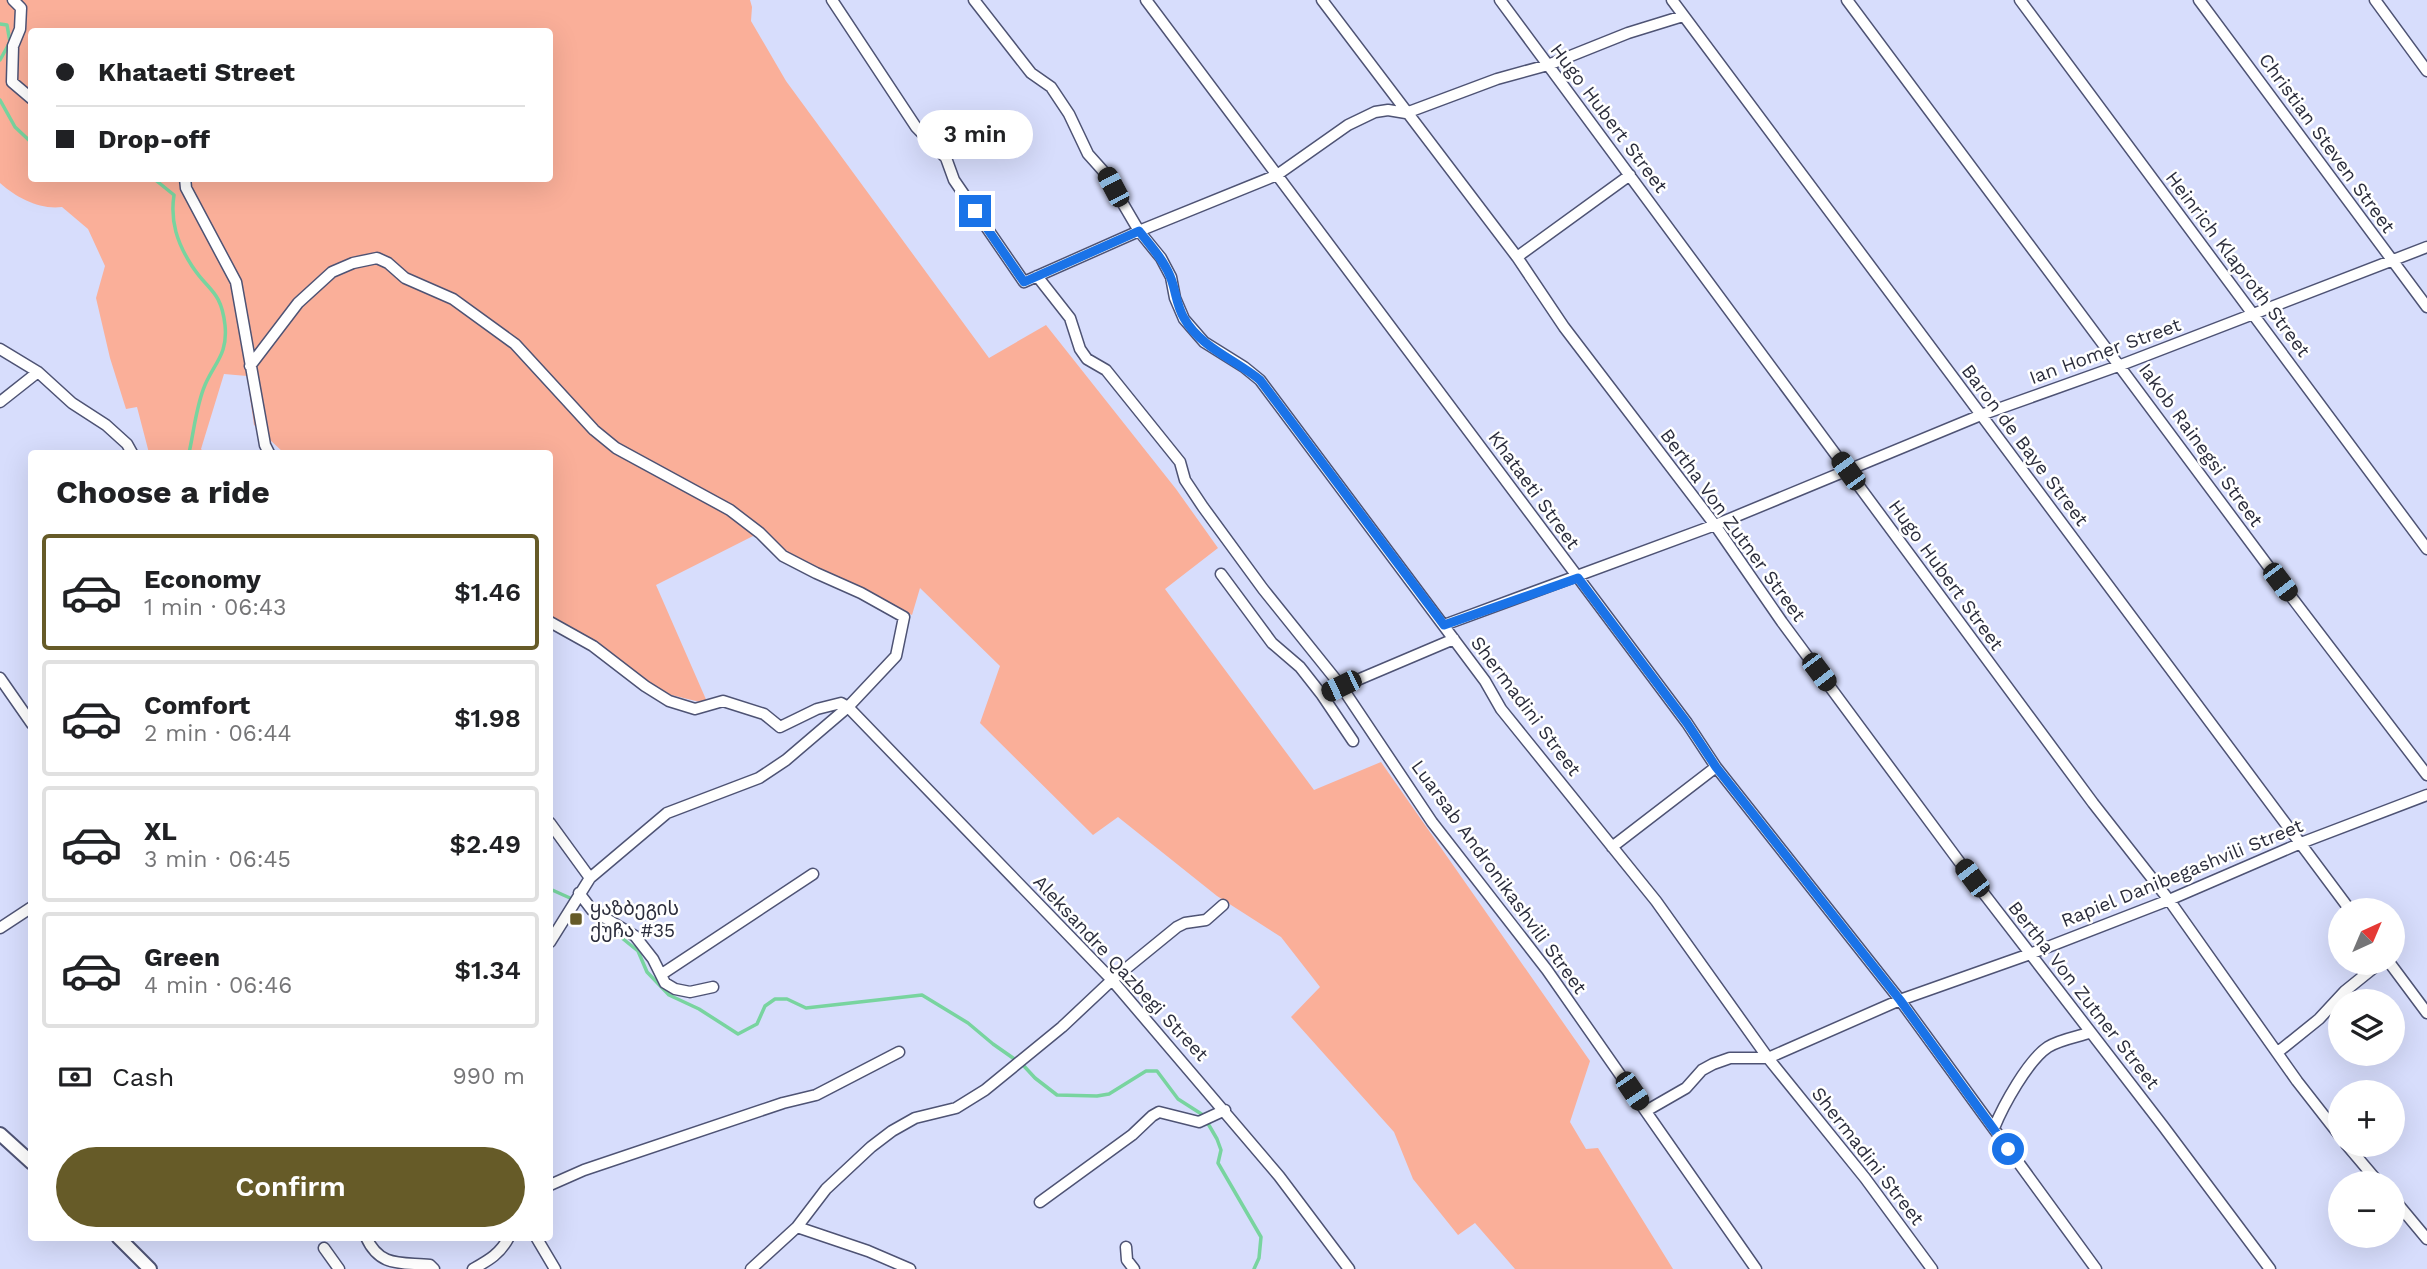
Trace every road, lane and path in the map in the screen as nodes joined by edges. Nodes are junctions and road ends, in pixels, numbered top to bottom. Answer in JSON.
{"nodes":[{"id":1,"x":13,"y":0,"type":"edge"},
{"id":2,"x":832,"y":0,"type":"edge"},
{"id":3,"x":974,"y":0,"type":"edge"},
{"id":4,"x":1146,"y":0,"type":"edge"},
{"id":5,"x":1322,"y":0,"type":"edge"},
{"id":6,"x":1500,"y":0,"type":"edge"},
{"id":7,"x":1672,"y":0,"type":"edge"},
{"id":8,"x":1847,"y":0,"type":"edge"},
{"id":9,"x":2020,"y":0,"type":"edge"},
{"id":10,"x":2199,"y":0,"type":"edge"},
{"id":11,"x":2375,"y":0,"type":"edge"},
{"id":12,"x":1683,"y":16,"type":"junction"},
{"id":13,"x":1548,"y":65,"type":"junction"},
{"id":14,"x":2427,"y":71,"type":"edge"},
{"id":15,"x":28,"y":96,"type":"edge"},
{"id":16,"x":1406,"y":113,"type":"junction"},
{"id":17,"x":1277,"y":175,"type":"junction"},
{"id":18,"x":1630,"y":175,"type":"junction"},
{"id":19,"x":185,"y":182,"type":"edge"},
{"id":20,"x":1139,"y":231,"type":"junction"},
{"id":21,"x":2427,"y":247,"type":"edge"},
{"id":22,"x":1517,"y":257,"type":"junction"},
{"id":23,"x":2391,"y":260,"type":"junction"},
{"id":24,"x":1037,"y":276,"type":"junction"},
{"id":25,"x":2427,"y":307,"type":"edge"},
{"id":26,"x":2254,"y":314,"type":"junction"},
{"id":27,"x":0,"y":349,"type":"edge"},
{"id":28,"x":2121,"y":365,"type":"junction"},
{"id":29,"x":250,"y":366,"type":"junction"},
{"id":30,"x":38,"y":372,"type":"junction"},
{"id":31,"x":0,"y":402,"type":"edge"},
{"id":32,"x":1980,"y":415,"type":"junction"},
{"id":33,"x":131,"y":450,"type":"edge"},
{"id":34,"x":268,"y":450,"type":"edge"},
{"id":35,"x":1848,"y":471,"type":"junction"},
{"id":36,"x":1715,"y":525,"type":"junction"},
{"id":37,"x":2427,"y":550,"type":"edge"},
{"id":38,"x":1221,"y":574,"type":"dead end"},
{"id":39,"x":1578,"y":578,"type":"junction"},
{"id":40,"x":553,"y":624,"type":"edge"},
{"id":41,"x":1444,"y":625,"type":"junction"},
{"id":42,"x":1454,"y":639,"type":"junction"},
{"id":43,"x":0,"y":678,"type":"edge"},
{"id":44,"x":1341,"y":686,"type":"junction"},
{"id":45,"x":1322,"y":695,"type":"junction"},
{"id":46,"x":848,"y":707,"type":"junction"},
{"id":47,"x":28,"y":718,"type":"edge"},
{"id":48,"x":1353,"y":741,"type":"dead end"},
{"id":49,"x":1716,"y":767,"type":"junction"},
{"id":50,"x":2427,"y":775,"type":"edge"},
{"id":51,"x":2427,"y":795,"type":"edge"},
{"id":52,"x":553,"y":827,"type":"edge"},
{"id":53,"x":2301,"y":843,"type":"junction"},
{"id":54,"x":1612,"y":847,"type":"junction"},
{"id":55,"x":813,"y":874,"type":"dead end"},
{"id":56,"x":590,"y":878,"type":"junction"},
{"id":57,"x":579,"y":893,"type":"junction"},
{"id":58,"x":2341,"y":898,"type":"edge"},
{"id":59,"x":2169,"y":900,"type":"junction"},
{"id":60,"x":1223,"y":905,"type":"dead end"},
{"id":61,"x":28,"y":910,"type":"edge"},
{"id":62,"x":0,"y":928,"type":"edge"},
{"id":63,"x":553,"y":937,"type":"edge"},
{"id":64,"x":2030,"y":954,"type":"junction"},
{"id":65,"x":662,"y":974,"type":"junction"},
{"id":66,"x":2365,"y":975,"type":"edge"},
{"id":67,"x":2399,"y":975,"type":"edge"},
{"id":68,"x":1112,"y":980,"type":"junction"},
{"id":69,"x":713,"y":987,"type":"dead end"},
{"id":70,"x":1900,"y":1000,"type":"junction"},
{"id":71,"x":2427,"y":1013,"type":"edge"},
{"id":72,"x":2090,"y":1032,"type":"junction"},
{"id":73,"x":899,"y":1052,"type":"dead end"},
{"id":74,"x":2278,"y":1052,"type":"junction"},
{"id":75,"x":1768,"y":1058,"type":"junction"},
{"id":76,"x":1646,"y":1111,"type":"junction"},
{"id":77,"x":1221,"y":1112,"type":"junction"},
{"id":78,"x":2328,"y":1121,"type":"edge"},
{"id":79,"x":1994,"y":1128,"type":"junction"},
{"id":80,"x":0,"y":1134,"type":"edge"},
{"id":81,"x":2357,"y":1157,"type":"edge"},
{"id":82,"x":28,"y":1159,"type":"edge"},
{"id":83,"x":2369,"y":1171,"type":"edge"},
{"id":84,"x":553,"y":1184,"type":"edge"},
{"id":85,"x":1040,"y":1202,"type":"dead end"},
{"id":86,"x":2405,"y":1213,"type":"edge"},
{"id":87,"x":797,"y":1227,"type":"junction"},
{"id":88,"x":2427,"y":1239,"type":"edge"},
{"id":89,"x":122,"y":1241,"type":"edge"},
{"id":90,"x":369,"y":1241,"type":"edge"},
{"id":91,"x":507,"y":1241,"type":"edge"},
{"id":92,"x":538,"y":1241,"type":"edge"},
{"id":93,"x":1126,"y":1247,"type":"dead end"},
{"id":94,"x":324,"y":1248,"type":"dead end"},
{"id":95,"x":150,"y":1269,"type":"edge"},
{"id":96,"x":339,"y":1269,"type":"edge"},
{"id":97,"x":434,"y":1269,"type":"edge"},
{"id":98,"x":472,"y":1269,"type":"edge"},
{"id":99,"x":555,"y":1269,"type":"edge"},
{"id":100,"x":751,"y":1269,"type":"edge"},
{"id":101,"x":910,"y":1269,"type":"edge"},
{"id":102,"x":1134,"y":1269,"type":"edge"},
{"id":103,"x":1349,"y":1269,"type":"edge"},
{"id":104,"x":1756,"y":1269,"type":"edge"},
{"id":105,"x":1932,"y":1269,"type":"edge"},
{"id":106,"x":2096,"y":1269,"type":"edge"},
{"id":107,"x":2270,"y":1269,"type":"edge"}],
"edges":[{"from":1,"to":15,"type":"street"},
{"from":2,"to":24,"type":"street"},
{"from":3,"to":20,"type":"street","name":"Shermadini Street"},
{"from":4,"to":17,"type":"street","name":"Khataeti Street"},
{"from":5,"to":16,"type":"street","name":"Bertha Von Zutner Street"},
{"from":6,"to":13,"type":"street","name":"Hugo Hubert Street"},
{"from":7,"to":12,"type":"street","name":"Baron de Baye Street"},
{"from":8,"to":28,"type":"street","name":"Iakob Rainegsi Street"},
{"from":9,"to":26,"type":"street","name":"Heinrich Klaproth Street"},
{"from":10,"to":23,"type":"street","name":"Christian Steven Street"},
{"from":11,"to":14,"type":"street"},
{"from":12,"to":13,"type":"street"},
{"from":12,"to":32,"type":"street","name":"Baron de Baye Street"},
{"from":13,"to":16,"type":"street"},
{"from":13,"to":18,"type":"street","name":"Hugo Hubert Street"},
{"from":16,"to":17,"type":"street"},
{"from":16,"to":22,"type":"street","name":"Bertha Von Zutner Street"},
{"from":17,"to":20,"type":"street"},
{"from":17,"to":39,"type":"street","name":"Khataeti Street"},
{"from":18,"to":22,"type":"street"},
{"from":18,"to":35,"type":"street","name":"Hugo Hubert Street"},
{"from":19,"to":29,"type":"street"},
{"from":20,"to":24,"type":"street"},
{"from":20,"to":41,"type":"street","name":"Shermadini Street"},
{"from":21,"to":23,"type":"street","name":"Ian Homer Street"},
{"from":22,"to":36,"type":"street","name":"Bertha Von Zutner Street"},
{"from":23,"to":25,"type":"street","name":"Christian Steven Street"},
{"from":23,"to":26,"type":"street","name":"Ian Homer Street"},
{"from":24,"to":44,"type":"street","name":"Luarsab Andronikashvili Street"},
{"from":26,"to":28,"type":"street","name":"Ian Homer Street"},
{"from":26,"to":37,"type":"street","name":"Heinrich Klaproth Street"},
{"from":27,"to":30,"type":"street"},
{"from":28,"to":32,"type":"street","name":"Ian Homer Street"},
{"from":28,"to":50,"type":"street","name":"Iakob Rainegsi Street"},
{"from":29,"to":34,"type":"street"},
{"from":29,"to":46,"type":"street"},
{"from":30,"to":31,"type":"street"},
{"from":30,"to":33,"type":"street"},
{"from":32,"to":35,"type":"street","name":"Ian Homer Street"},
{"from":32,"to":53,"type":"street","name":"Baron de Baye Street"},
{"from":35,"to":36,"type":"street","name":"Ian Homer Street"},
{"from":35,"to":59,"type":"street","name":"Hugo Hubert Street"},
{"from":36,"to":39,"type":"street","name":"Ian Homer Street"},
{"from":36,"to":64,"type":"street","name":"Bertha Von Zutner Street"},
{"from":38,"to":45,"type":"street"},
{"from":39,"to":41,"type":"street","name":"Ian Homer Street"},
{"from":39,"to":49,"type":"street","name":"Khataeti Street"},
{"from":40,"to":46,"type":"street"},
{"from":41,"to":42,"type":"street","name":"Shermadini Street"},
{"from":42,"to":44,"type":"street"},
{"from":42,"to":54,"type":"street","name":"Shermadini Street"},
{"from":43,"to":47,"type":"street"},
{"from":44,"to":45,"type":"street"},
{"from":44,"to":76,"type":"street","name":"Luarsab Andronikashvili Street"},
{"from":45,"to":48,"type":"street"},
{"from":46,"to":56,"type":"street"},
{"from":46,"to":68,"type":"street","name":"Aleksandre Qazbegi Street"},
{"from":49,"to":54,"type":"street"},
{"from":49,"to":70,"type":"street","name":"Khataeti Street"},
{"from":51,"to":53,"type":"street","name":"Rapiel Danibegashvili Street"},
{"from":52,"to":56,"type":"street"},
{"from":53,"to":58,"type":"street","name":"Baron de Baye Street"},
{"from":53,"to":59,"type":"street","name":"Rapiel Danibegashvili Street"},
{"from":54,"to":75,"type":"street","name":"Shermadini Street"},
{"from":55,"to":65,"type":"street"},
{"from":56,"to":57,"type":"street"},
{"from":57,"to":63,"type":"street"},
{"from":57,"to":65,"type":"street"},
{"from":59,"to":64,"type":"street","name":"Rapiel Danibegashvili Street"},
{"from":59,"to":74,"type":"street","name":"Hugo Hubert Street"},
{"from":60,"to":68,"type":"street"},
{"from":61,"to":62,"type":"street"},
{"from":64,"to":70,"type":"street","name":"Rapiel Danibegashvili Street"},
{"from":64,"to":72,"type":"street","name":"Bertha Von Zutner Street"},
{"from":65,"to":69,"type":"street"},
{"from":66,"to":74,"type":"street"},
{"from":67,"to":71,"type":"street"},
{"from":68,"to":77,"type":"street","name":"Aleksandre Qazbegi Street"},
{"from":68,"to":87,"type":"street"},
{"from":70,"to":75,"type":"street","name":"Rapiel Danibegashvili Street"},
{"from":70,"to":79,"type":"street","name":"Khataeti Street"},
{"from":72,"to":79,"type":"street"},
{"from":72,"to":107,"type":"street","name":"Bertha Von Zutner Street"},
{"from":73,"to":84,"type":"street"},
{"from":74,"to":78,"type":"street","name":"Hugo Hubert Street"},
{"from":75,"to":76,"type":"street","name":"Rapiel Danibegashvili Street"},
{"from":75,"to":105,"type":"street","name":"Shermadini Street"},
{"from":76,"to":104,"type":"street","name":"Luarsab Andronikashvili Street"},
{"from":77,"to":85,"type":"street"},
{"from":77,"to":103,"type":"street","name":"Aleksandre Qazbegi Street"},
{"from":79,"to":106,"type":"street","name":"Khataeti Street"},
{"from":80,"to":82,"type":"street"},
{"from":81,"to":83,"type":"street"},
{"from":86,"to":88,"type":"street"},
{"from":87,"to":100,"type":"street"},
{"from":87,"to":101,"type":"street"},
{"from":89,"to":95,"type":"street"},
{"from":90,"to":97,"type":"street"},
{"from":91,"to":98,"type":"street"},
{"from":92,"to":99,"type":"street"},
{"from":93,"to":102,"type":"street"},
{"from":94,"to":96,"type":"street"}]}
